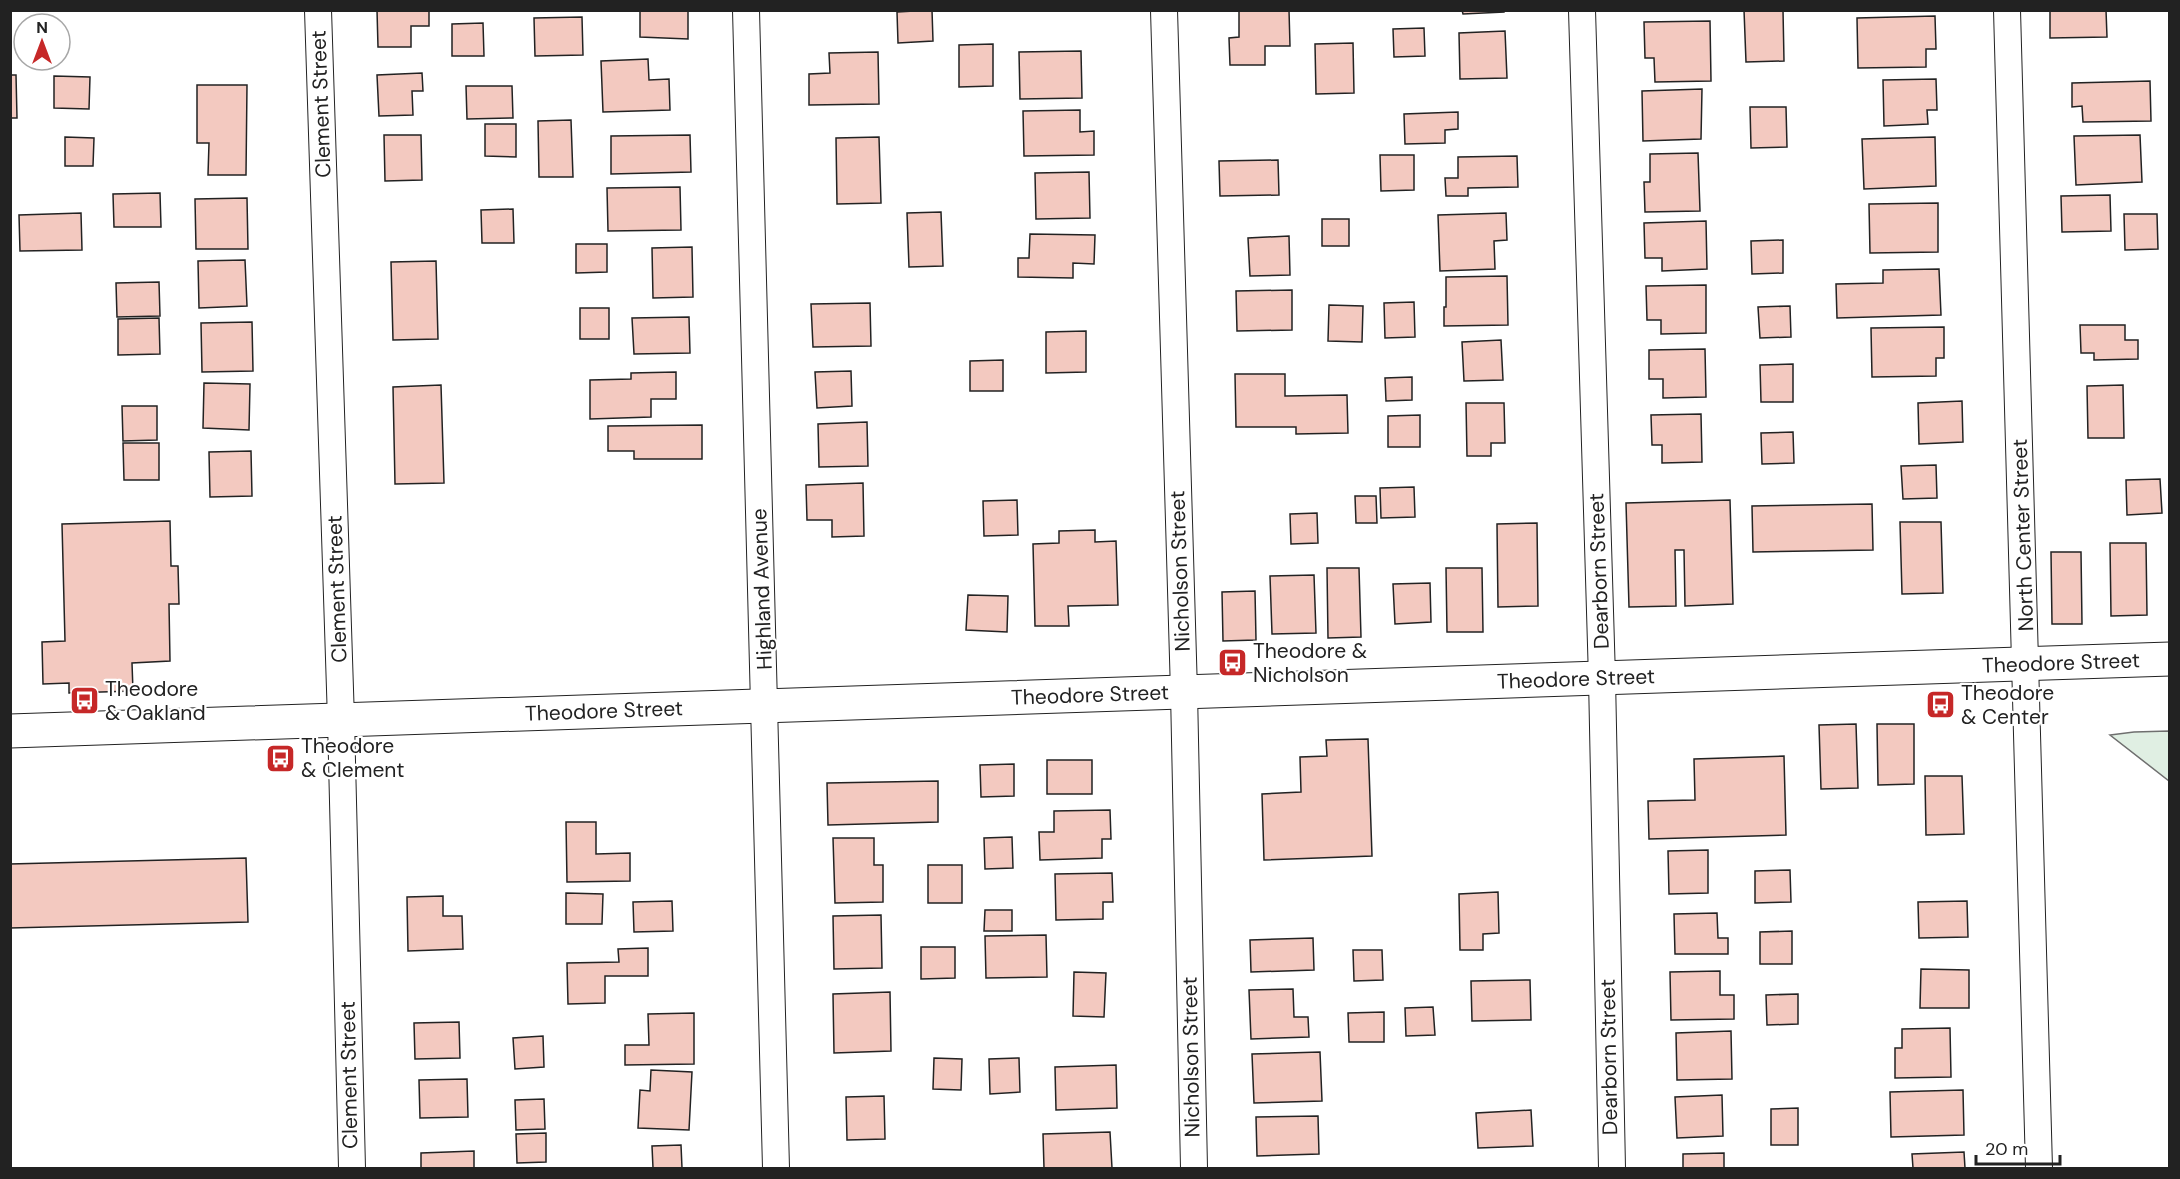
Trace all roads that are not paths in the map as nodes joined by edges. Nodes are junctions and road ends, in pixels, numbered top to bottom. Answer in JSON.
{"nodes":[{"id":1,"x":318,"y":10,"type":"edge"},
{"id":2,"x":746,"y":10,"type":"edge"},
{"id":3,"x":1164,"y":10,"type":"edge"},
{"id":4,"x":1582,"y":10,"type":"edge"},
{"id":5,"x":2007,"y":10,"type":"edge"},
{"id":6,"x":2169,"y":659,"type":"edge"},
{"id":7,"x":2026,"y":664,"type":"junction"},
{"id":8,"x":1602,"y":678,"type":"junction"},
{"id":9,"x":1184,"y":692,"type":"junction"},
{"id":10,"x":765,"y":706,"type":"junction"},
{"id":11,"x":341,"y":720,"type":"junction"},
{"id":12,"x":10,"y":731,"type":"edge"},
{"id":13,"x":352,"y":1168,"type":"edge"},
{"id":14,"x":776,"y":1168,"type":"edge"},
{"id":15,"x":1194,"y":1168,"type":"edge"},
{"id":16,"x":1612,"y":1168,"type":"edge"},
{"id":17,"x":2039,"y":1168,"type":"edge"}],
"edges":[{"from":1,"to":11,"type":"street","name":"Clement Street"},
{"from":2,"to":10,"type":"street","name":"Highland Avenue"},
{"from":3,"to":9,"type":"street","name":"Nicholson Street"},
{"from":4,"to":8,"type":"street","name":"Dearborn Street"},
{"from":5,"to":7,"type":"street","name":"North Center Street"},
{"from":6,"to":7,"type":"main road","name":"Theodore Street"},
{"from":7,"to":8,"type":"main road","name":"Theodore Street"},
{"from":7,"to":17,"type":"street","name":"North Center Street"},
{"from":8,"to":9,"type":"main road","name":"Theodore Street"},
{"from":8,"to":16,"type":"street","name":"Dearborn Street"},
{"from":9,"to":10,"type":"main road","name":"Theodore Street"},
{"from":9,"to":15,"type":"street","name":"Nicholson Street"},
{"from":10,"to":11,"type":"main road","name":"Theodore Street"},
{"from":10,"to":14,"type":"street","name":"Highland Avenue"},
{"from":11,"to":12,"type":"main road","name":"Theodore Street"},
{"from":11,"to":13,"type":"street","name":"Clement Street"}]}
